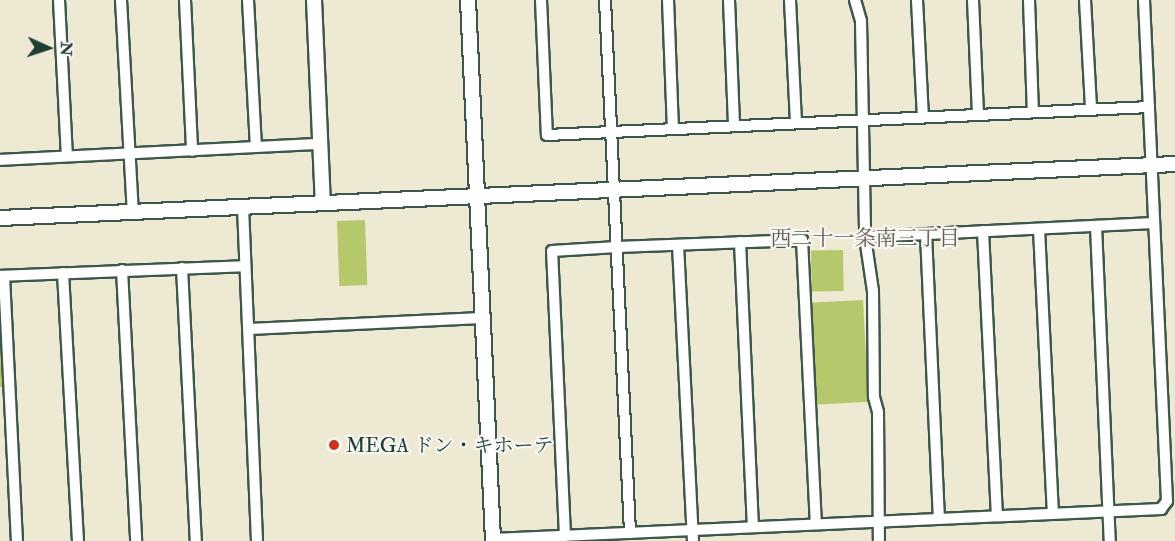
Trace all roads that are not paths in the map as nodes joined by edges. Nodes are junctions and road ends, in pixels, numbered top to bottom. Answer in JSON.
{"nodes":[{"id":1,"x":59,"y":0,"type":"edge"},
{"id":2,"x":121,"y":0,"type":"edge"},
{"id":3,"x":185,"y":0,"type":"edge"},
{"id":4,"x":248,"y":0,"type":"edge"},
{"id":5,"x":314,"y":0,"type":"edge"},
{"id":6,"x":468,"y":0,"type":"edge"},
{"id":7,"x":541,"y":0,"type":"edge"},
{"id":8,"x":605,"y":0,"type":"edge"},
{"id":9,"x":668,"y":0,"type":"edge"},
{"id":10,"x":729,"y":0,"type":"edge"},
{"id":11,"x":790,"y":0,"type":"edge"},
{"id":12,"x":855,"y":0,"type":"edge"},
{"id":13,"x":917,"y":0,"type":"edge"},
{"id":14,"x":973,"y":0,"type":"edge"},
{"id":15,"x":1029,"y":0,"type":"edge"},
{"id":16,"x":1085,"y":0,"type":"edge"},
{"id":17,"x":1144,"y":0,"type":"edge"},
{"id":18,"x":1149,"y":107,"type":"junction"},
{"id":19,"x":1091,"y":109,"type":"junction"},
{"id":20,"x":1033,"y":112,"type":"junction"},
{"id":21,"x":978,"y":114,"type":"junction"},
{"id":22,"x":923,"y":117,"type":"junction"},
{"id":23,"x":861,"y":120,"type":"junction"},
{"id":24,"x":796,"y":123,"type":"junction"},
{"id":25,"x":734,"y":125,"type":"junction"},
{"id":26,"x":673,"y":128,"type":"junction"},
{"id":27,"x":611,"y":131,"type":"junction"},
{"id":28,"x":321,"y":144,"type":"junction"},
{"id":29,"x":256,"y":147,"type":"junction"},
{"id":30,"x":192,"y":151,"type":"junction"},
{"id":31,"x":129,"y":154,"type":"junction"},
{"id":32,"x":67,"y":156,"type":"junction"},
{"id":33,"x":0,"y":160,"type":"edge"},
{"id":34,"x":1175,"y":164,"type":"edge"},
{"id":35,"x":1152,"y":165,"type":"junction"},
{"id":36,"x":863,"y":179,"type":"junction"},
{"id":37,"x":614,"y":190,"type":"junction"},
{"id":38,"x":476,"y":196,"type":"junction"},
{"id":39,"x":323,"y":203,"type":"junction"},
{"id":40,"x":243,"y":207,"type":"junction"},
{"id":41,"x":133,"y":213,"type":"junction"},
{"id":42,"x":0,"y":218,"type":"edge"},
{"id":43,"x":1154,"y":223,"type":"junction"},
{"id":44,"x":1096,"y":226,"type":"junction"},
{"id":45,"x":1039,"y":229,"type":"junction"},
{"id":46,"x":983,"y":231,"type":"junction"},
{"id":47,"x":926,"y":234,"type":"junction"},
{"id":48,"x":865,"y":237,"type":"junction"},
{"id":49,"x":740,"y":242,"type":"junction"},
{"id":50,"x":678,"y":245,"type":"junction"},
{"id":51,"x":617,"y":247,"type":"junction"},
{"id":52,"x":245,"y":266,"type":"junction"},
{"id":53,"x":182,"y":267,"type":"junction"},
{"id":54,"x":122,"y":270,"type":"junction"},
{"id":55,"x":63,"y":273,"type":"junction"},
{"id":56,"x":2,"y":276,"type":"edge"},
{"id":57,"x":482,"y":318,"type":"junction"},
{"id":58,"x":249,"y":329,"type":"junction"},
{"id":59,"x":1175,"y":415,"type":"edge"},
{"id":60,"x":1163,"y":416,"type":"junction"},
{"id":61,"x":1108,"y":511,"type":"junction"},
{"id":62,"x":1053,"y":513,"type":"junction"},
{"id":63,"x":997,"y":516,"type":"junction"},
{"id":64,"x":939,"y":518,"type":"junction"},
{"id":65,"x":878,"y":522,"type":"junction"},
{"id":66,"x":816,"y":524,"type":"junction"},
{"id":67,"x":753,"y":527,"type":"junction"},
{"id":68,"x":630,"y":533,"type":"junction"},
{"id":69,"x":692,"y":535,"type":"edge"},
{"id":70,"x":565,"y":536,"type":"junction"},
{"id":71,"x":493,"y":540,"type":"edge"},
{"id":72,"x":17,"y":541,"type":"edge"},
{"id":73,"x":78,"y":541,"type":"edge"},
{"id":74,"x":136,"y":541,"type":"edge"},
{"id":75,"x":196,"y":541,"type":"edge"},
{"id":76,"x":257,"y":541,"type":"edge"},
{"id":77,"x":879,"y":541,"type":"edge"},
{"id":78,"x":1110,"y":541,"type":"edge"}],
"edges":[{"from":1,"to":32,"type":"street"},
{"from":2,"to":31,"type":"street"},
{"from":3,"to":30,"type":"street"},
{"from":4,"to":29,"type":"street"},
{"from":5,"to":28,"type":"street"},
{"from":6,"to":38,"type":"street"},
{"from":7,"to":27,"type":"street"},
{"from":8,"to":27,"type":"street"},
{"from":9,"to":26,"type":"street"},
{"from":10,"to":25,"type":"street"},
{"from":11,"to":24,"type":"street"},
{"from":12,"to":23,"type":"street"},
{"from":13,"to":22,"type":"street"},
{"from":14,"to":21,"type":"street"},
{"from":15,"to":20,"type":"street"},
{"from":16,"to":19,"type":"street"},
{"from":17,"to":18,"type":"street"},
{"from":18,"to":19,"type":"street"},
{"from":18,"to":35,"type":"street"},
{"from":19,"to":20,"type":"street"},
{"from":20,"to":21,"type":"street"},
{"from":21,"to":22,"type":"street"},
{"from":22,"to":23,"type":"street"},
{"from":23,"to":24,"type":"street"},
{"from":23,"to":36,"type":"street"},
{"from":24,"to":25,"type":"street"},
{"from":25,"to":26,"type":"street"},
{"from":26,"to":27,"type":"street"},
{"from":27,"to":37,"type":"street"},
{"from":28,"to":29,"type":"street"},
{"from":28,"to":39,"type":"street"},
{"from":29,"to":30,"type":"street"},
{"from":30,"to":31,"type":"street"},
{"from":31,"to":32,"type":"street"},
{"from":31,"to":41,"type":"street"},
{"from":32,"to":33,"type":"street"},
{"from":34,"to":35,"type":"street"},
{"from":35,"to":36,"type":"street"},
{"from":35,"to":43,"type":"street"},
{"from":36,"to":37,"type":"street"},
{"from":36,"to":48,"type":"street"},
{"from":37,"to":38,"type":"street"},
{"from":37,"to":51,"type":"street"},
{"from":38,"to":39,"type":"street"},
{"from":38,"to":57,"type":"street"},
{"from":39,"to":40,"type":"street"},
{"from":40,"to":41,"type":"street"},
{"from":40,"to":52,"type":"street"},
{"from":41,"to":42,"type":"street"},
{"from":43,"to":44,"type":"street"},
{"from":43,"to":60,"type":"street"},
{"from":44,"to":45,"type":"street"},
{"from":44,"to":61,"type":"street"},
{"from":45,"to":46,"type":"street"},
{"from":45,"to":62,"type":"street"},
{"from":46,"to":47,"type":"street"},
{"from":46,"to":63,"type":"street"},
{"from":47,"to":48,"type":"street"},
{"from":47,"to":64,"type":"street"},
{"from":48,"to":65,"type":"street"},
{"from":49,"to":50,"type":"street"},
{"from":49,"to":66,"type":"street"},
{"from":49,"to":67,"type":"street"},
{"from":50,"to":51,"type":"street"},
{"from":50,"to":69,"type":"street"},
{"from":51,"to":68,"type":"street"},
{"from":51,"to":70,"type":"street"},
{"from":52,"to":53,"type":"street"},
{"from":52,"to":58,"type":"street"},
{"from":53,"to":54,"type":"street"},
{"from":53,"to":75,"type":"street"},
{"from":54,"to":55,"type":"street"},
{"from":54,"to":74,"type":"street"},
{"from":55,"to":56,"type":"street"},
{"from":55,"to":73,"type":"street"},
{"from":56,"to":72,"type":"street"},
{"from":57,"to":58,"type":"street"},
{"from":57,"to":71,"type":"street"},
{"from":58,"to":76,"type":"street"},
{"from":59,"to":60,"type":"street"},
{"from":60,"to":61,"type":"street"},
{"from":61,"to":62,"type":"street"},
{"from":61,"to":78,"type":"street"},
{"from":62,"to":63,"type":"street"},
{"from":63,"to":64,"type":"street"},
{"from":64,"to":65,"type":"street"},
{"from":65,"to":66,"type":"street"},
{"from":65,"to":77,"type":"street"},
{"from":66,"to":67,"type":"street"},
{"from":67,"to":69,"type":"street"},
{"from":68,"to":69,"type":"street"},
{"from":68,"to":70,"type":"street"},
{"from":70,"to":71,"type":"street"}]}
